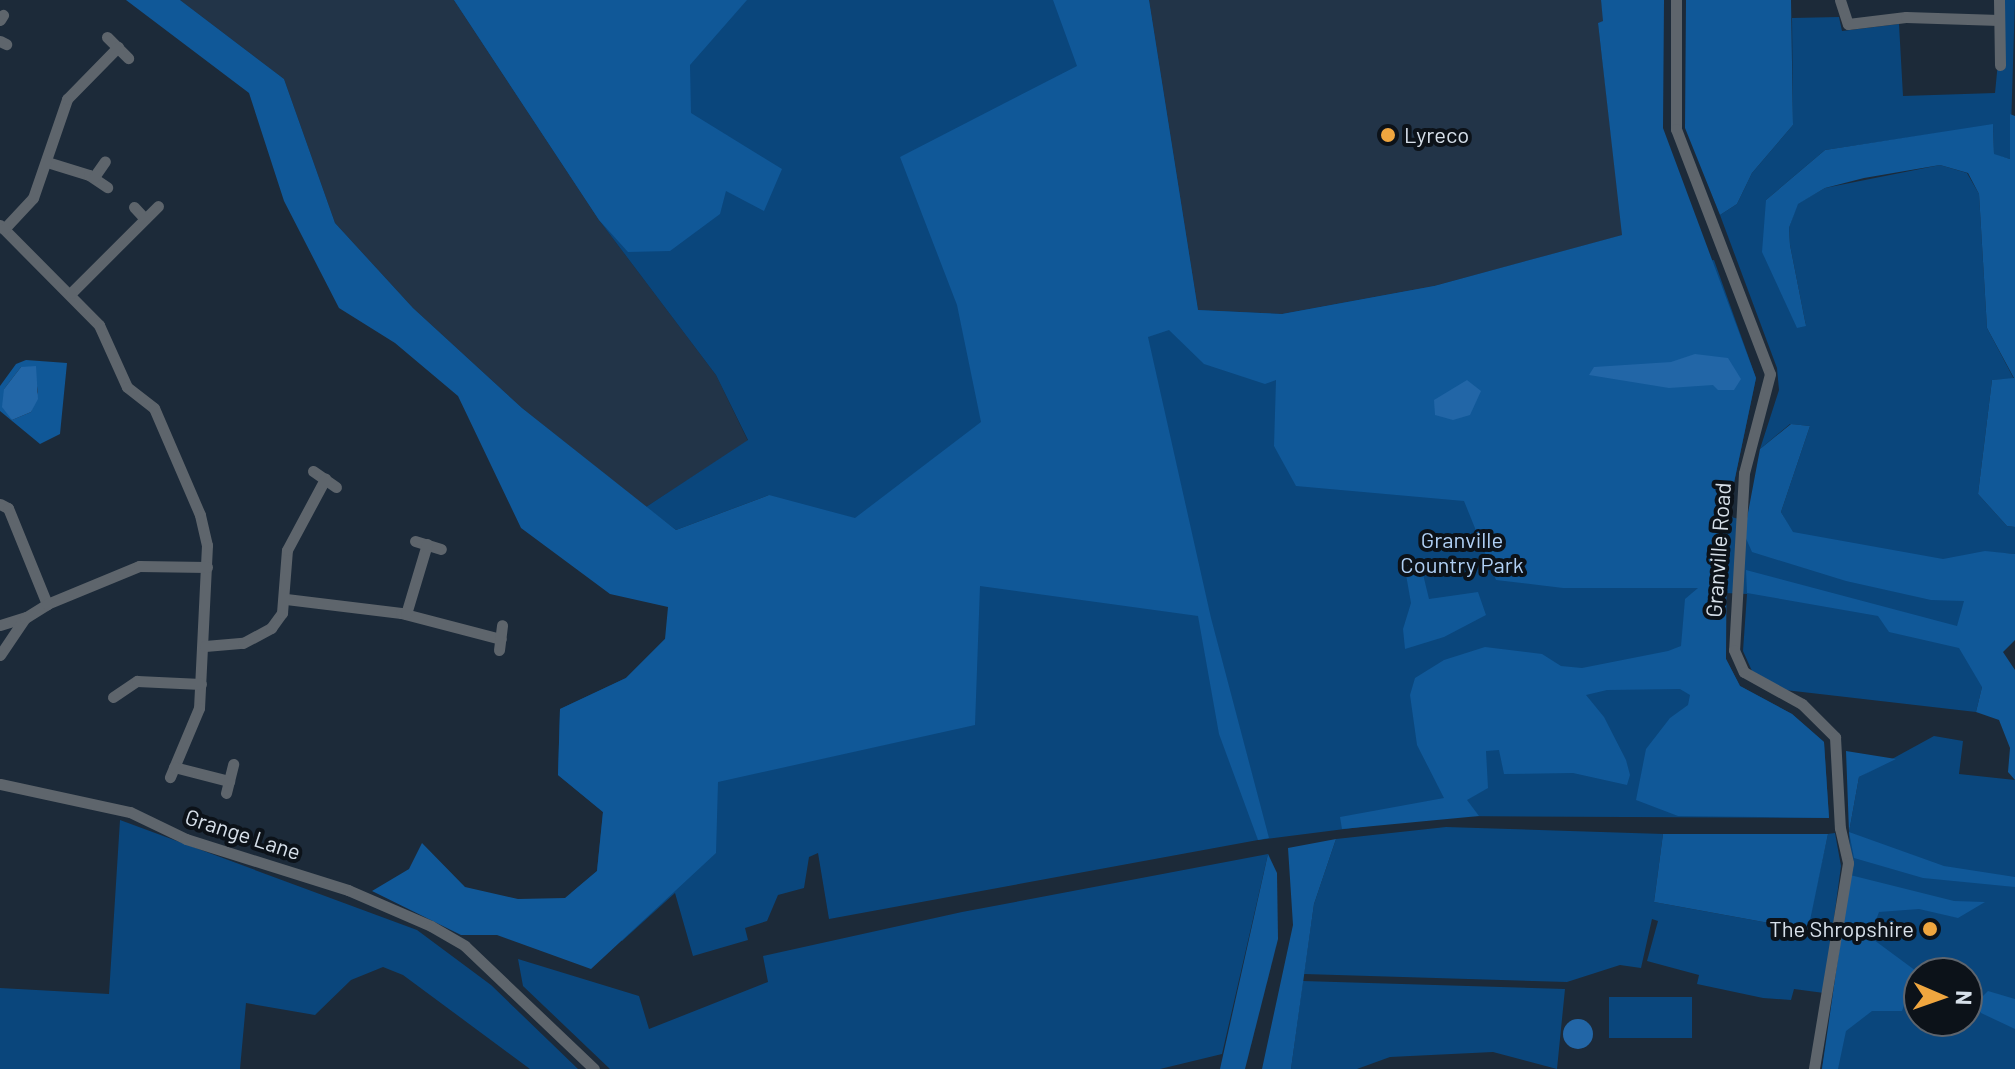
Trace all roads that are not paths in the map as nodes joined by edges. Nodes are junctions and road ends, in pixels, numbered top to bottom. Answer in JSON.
{"nodes":[{"id":1,"x":1676,"y":0,"type":"edge"},
{"id":2,"x":1840,"y":0,"type":"edge"},
{"id":3,"x":1999,"y":0,"type":"edge"},
{"id":4,"x":1999,"y":20,"type":"junction"},
{"id":5,"x":107,"y":37,"type":"dead end"},
{"id":6,"x":118,"y":47,"type":"junction"},
{"id":7,"x":128,"y":58,"type":"dead end"},
{"id":8,"x":2000,"y":65,"type":"dead end"},
{"id":9,"x":105,"y":161,"type":"dead end"},
{"id":10,"x":47,"y":162,"type":"junction"},
{"id":11,"x":94,"y":177,"type":"junction"},
{"id":12,"x":107,"y":187,"type":"dead end"},
{"id":13,"x":158,"y":206,"type":"dead end"},
{"id":14,"x":134,"y":207,"type":"dead end"},
{"id":15,"x":145,"y":219,"type":"junction"},
{"id":16,"x":2,"y":227,"type":"edge"},
{"id":17,"x":71,"y":293,"type":"junction"},
{"id":18,"x":313,"y":471,"type":"dead end"},
{"id":19,"x":325,"y":479,"type":"junction"},
{"id":20,"x":336,"y":487,"type":"dead end"},
{"id":21,"x":0,"y":504,"type":"edge"},
{"id":22,"x":441,"y":549,"type":"dead end"},
{"id":23,"x":207,"y":567,"type":"junction"},
{"id":24,"x":286,"y":599,"type":"junction"},
{"id":25,"x":47,"y":604,"type":"junction"},
{"id":26,"x":406,"y":614,"type":"junction"},
{"id":27,"x":28,"y":617,"type":"junction"},
{"id":28,"x":0,"y":625,"type":"edge"},
{"id":29,"x":502,"y":625,"type":"dead end"},
{"id":30,"x":205,"y":646,"type":"junction"},
{"id":31,"x":0,"y":655,"type":"edge"},
{"id":32,"x":201,"y":684,"type":"junction"},
{"id":33,"x":113,"y":697,"type":"dead end"},
{"id":34,"x":233,"y":764,"type":"dead end"},
{"id":35,"x":229,"y":781,"type":"junction"},
{"id":36,"x":0,"y":784,"type":"edge"},
{"id":37,"x":226,"y":793,"type":"dead end"},
{"id":38,"x":594,"y":1069,"type":"edge"},
{"id":39,"x":1814,"y":1069,"type":"edge"}],
"edges":[{"from":1,"to":39,"type":"street","name":"Granville Road"},
{"from":2,"to":4,"type":"street"},
{"from":3,"to":4,"type":"street"},
{"from":4,"to":8,"type":"street"},
{"from":5,"to":6,"type":"street"},
{"from":6,"to":7,"type":"street"},
{"from":6,"to":10,"type":"street"},
{"from":9,"to":11,"type":"street"},
{"from":10,"to":11,"type":"street"},
{"from":10,"to":16,"type":"street"},
{"from":11,"to":12,"type":"street"},
{"from":13,"to":15,"type":"street"},
{"from":14,"to":15,"type":"street"},
{"from":15,"to":17,"type":"street"},
{"from":16,"to":17,"type":"street"},
{"from":17,"to":23,"type":"street"},
{"from":18,"to":19,"type":"street"},
{"from":19,"to":20,"type":"street"},
{"from":19,"to":24,"type":"street"},
{"from":21,"to":25,"type":"street"},
{"from":22,"to":26,"type":"street"},
{"from":23,"to":25,"type":"street"},
{"from":23,"to":30,"type":"street"},
{"from":24,"to":26,"type":"street"},
{"from":24,"to":30,"type":"street"},
{"from":25,"to":27,"type":"street"},
{"from":26,"to":29,"type":"street"},
{"from":27,"to":28,"type":"street"},
{"from":27,"to":31,"type":"street"},
{"from":30,"to":32,"type":"street"},
{"from":32,"to":33,"type":"street"},
{"from":32,"to":35,"type":"street"},
{"from":34,"to":35,"type":"street"},
{"from":35,"to":37,"type":"street"},
{"from":36,"to":38,"type":"street","name":"Grange Lane"}]}
